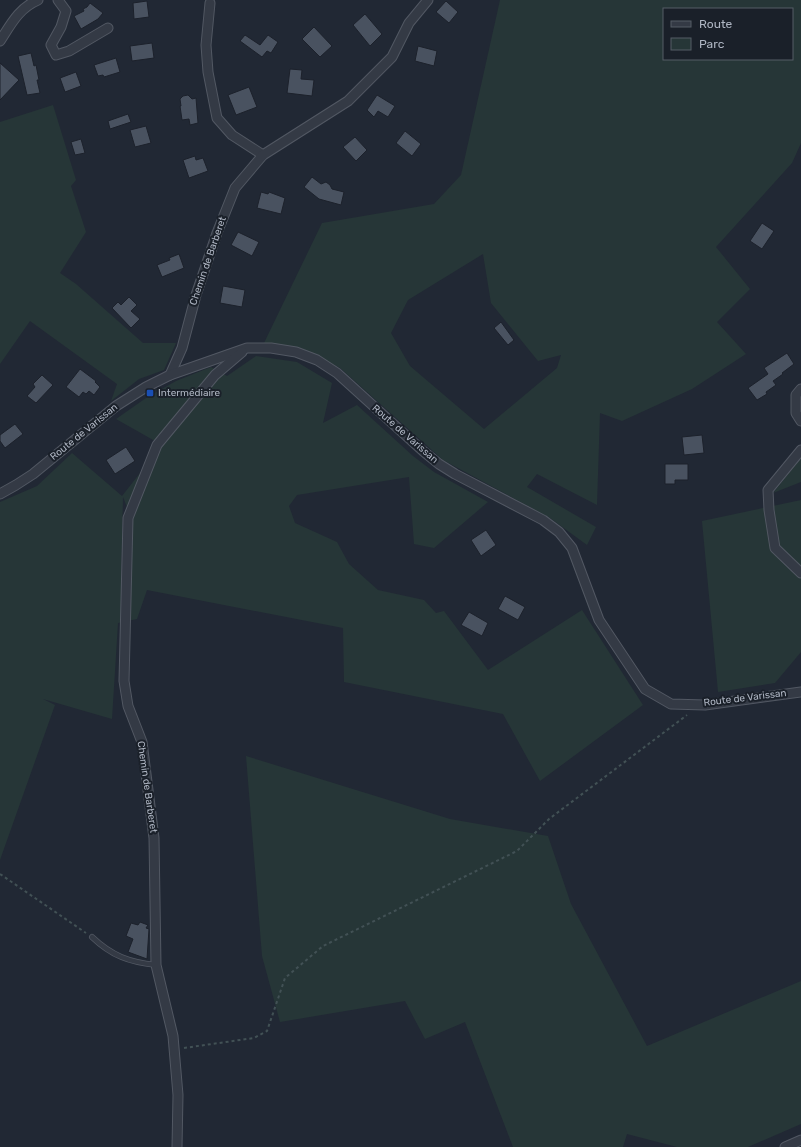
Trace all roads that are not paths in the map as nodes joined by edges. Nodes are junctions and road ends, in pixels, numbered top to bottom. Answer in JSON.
{"nodes":[{"id":1,"x":38,"y":0,"type":"edge"},
{"id":2,"x":58,"y":0,"type":"edge"},
{"id":3,"x":428,"y":0,"type":"edge"},
{"id":4,"x":210,"y":3,"type":"dead end"},
{"id":5,"x":108,"y":28,"type":"dead end"},
{"id":6,"x":0,"y":41,"type":"edge"},
{"id":7,"x":264,"y":155,"type":"junction"},
{"id":8,"x":247,"y":348,"type":"junction"},
{"id":9,"x":170,"y":375,"type":"junction"},
{"id":10,"x":801,"y":389,"type":"edge"},
{"id":11,"x":801,"y":421,"type":"edge"},
{"id":12,"x":801,"y":450,"type":"edge"},
{"id":13,"x":0,"y":494,"type":"edge"},
{"id":14,"x":801,"y":573,"type":"edge"},
{"id":15,"x":801,"y":692,"type":"edge"},
{"id":16,"x":92,"y":937,"type":"road end"},
{"id":17,"x":156,"y":965,"type":"junction"},
{"id":18,"x":801,"y":1140,"type":"edge"},
{"id":19,"x":177,"y":1147,"type":"edge"},
{"id":20,"x":785,"y":1147,"type":"edge"}],
"edges":[{"from":1,"to":6,"type":"street"},
{"from":2,"to":5,"type":"street"},
{"from":3,"to":7,"type":"street","name":"Chemin de Barberet"},
{"from":4,"to":7,"type":"street"},
{"from":7,"to":9,"type":"street","name":"Chemin de Barberet"},
{"from":8,"to":9,"type":"street","name":"Route de Varissan"},
{"from":8,"to":15,"type":"street","name":"Route de Varissan"},
{"from":8,"to":17,"type":"street","name":"Chemin de Barberet"},
{"from":9,"to":13,"type":"street","name":"Route de Varissan"},
{"from":10,"to":11,"type":"street"},
{"from":12,"to":14,"type":"street"},
{"from":16,"to":17,"type":"lane"},
{"from":17,"to":19,"type":"street","name":"Chemin de Barberet"},
{"from":18,"to":20,"type":"street"}]}
